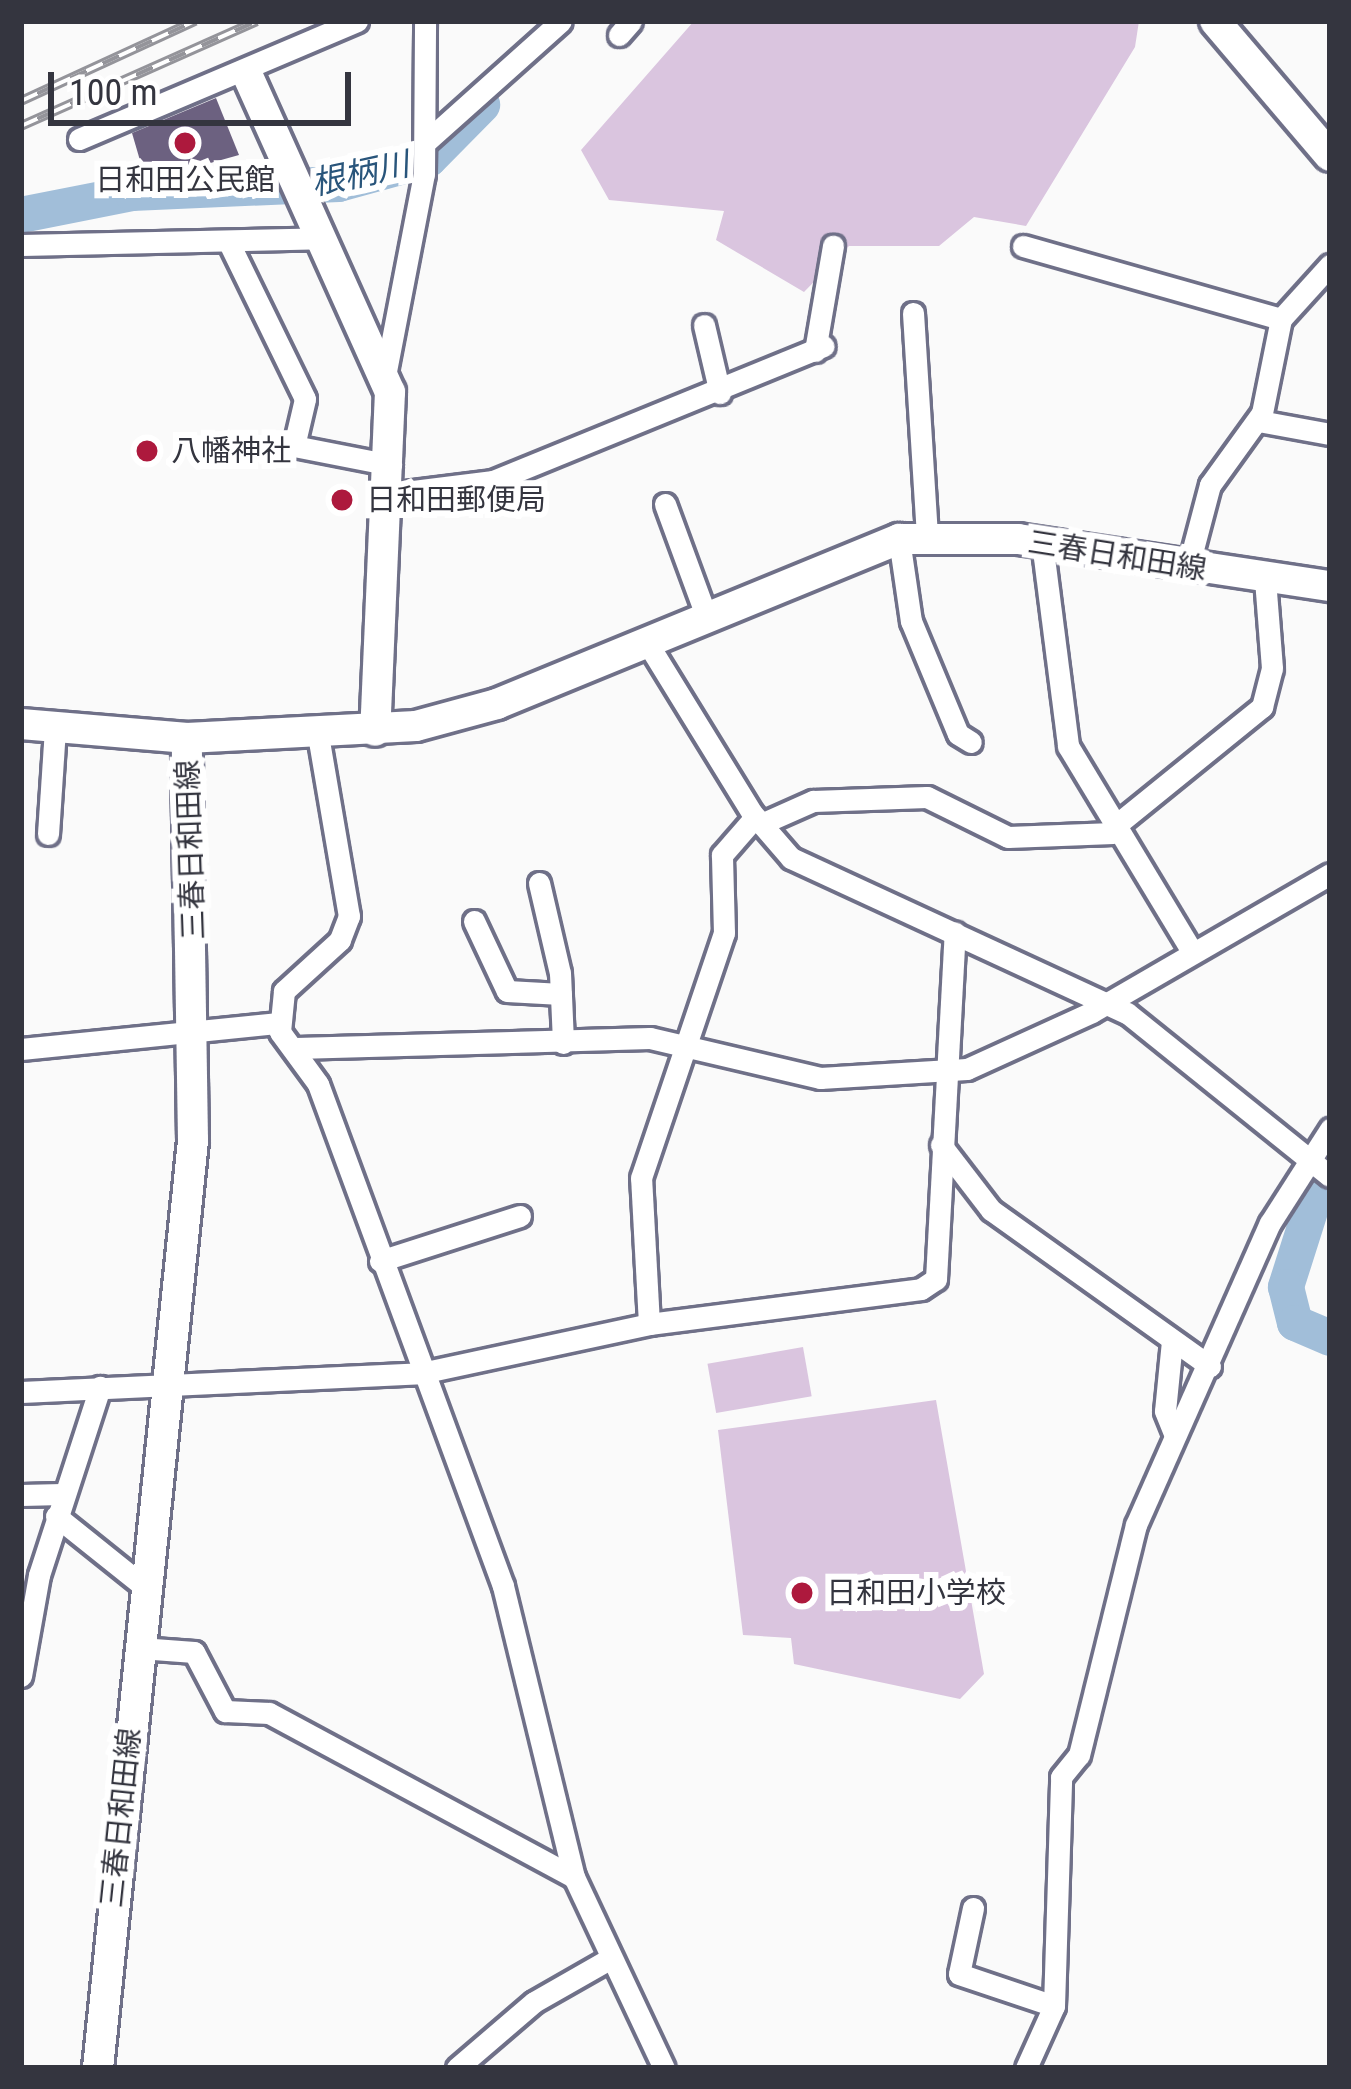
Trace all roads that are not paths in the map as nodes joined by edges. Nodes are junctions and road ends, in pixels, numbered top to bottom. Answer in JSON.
{"nodes":[{"id":1,"x":357,"y":21,"type":"edge"},
{"id":2,"x":425,"y":21,"type":"edge"},
{"id":3,"x":561,"y":21,"type":"edge"},
{"id":4,"x":1215,"y":21,"type":"edge"},
{"id":5,"x":247,"y":74,"type":"junction"},
{"id":6,"x":79,"y":139,"type":"dead end"},
{"id":7,"x":428,"y":140,"type":"junction"},
{"id":8,"x":1330,"y":156,"type":"edge"},
{"id":9,"x":323,"y":238,"type":"junction"},
{"id":10,"x":21,"y":244,"type":"edge"},
{"id":11,"x":230,"y":245,"type":"junction"},
{"id":12,"x":832,"y":246,"type":"dead end"},
{"id":13,"x":1023,"y":247,"type":"dead end"},
{"id":14,"x":1330,"y":265,"type":"edge"},
{"id":15,"x":914,"y":313,"type":"dead end"},
{"id":16,"x":1281,"y":319,"type":"junction"},
{"id":17,"x":704,"y":325,"type":"dead end"},
{"id":18,"x":386,"y":371,"type":"junction"},
{"id":19,"x":720,"y":393,"type":"junction"},
{"id":20,"x":1259,"y":421,"type":"junction"},
{"id":21,"x":1330,"y":434,"type":"edge"},
{"id":22,"x":390,"y":479,"type":"junction"},
{"id":23,"x":665,"y":505,"type":"dead end"},
{"id":24,"x":913,"y":538,"type":"junction"},
{"id":25,"x":1042,"y":542,"type":"junction"},
{"id":26,"x":1188,"y":568,"type":"junction"},
{"id":27,"x":1265,"y":579,"type":"junction"},
{"id":28,"x":1330,"y":586,"type":"edge"},
{"id":29,"x":707,"y":618,"type":"junction"},
{"id":30,"x":648,"y":644,"type":"junction"},
{"id":31,"x":21,"y":724,"type":"edge"},
{"id":32,"x":56,"y":728,"type":"junction"},
{"id":33,"x":375,"y":731,"type":"junction"},
{"id":34,"x":318,"y":735,"type":"junction"},
{"id":35,"x":187,"y":738,"type":"junction"},
{"id":36,"x":971,"y":742,"type":"dead end"},
{"id":37,"x":758,"y":820,"type":"junction"},
{"id":38,"x":1111,"y":831,"type":"junction"},
{"id":39,"x":48,"y":834,"type":"dead end"},
{"id":40,"x":1330,"y":874,"type":"edge"},
{"id":41,"x":539,"y":883,"type":"dead end"},
{"id":42,"x":474,"y":921,"type":"dead end"},
{"id":43,"x":956,"y":933,"type":"junction"},
{"id":44,"x":1191,"y":950,"type":"junction"},
{"id":45,"x":562,"y":994,"type":"junction"},
{"id":46,"x":1108,"y":1001,"type":"junction"},
{"id":47,"x":279,"y":1023,"type":"junction"},
{"id":48,"x":196,"y":1026,"type":"junction"},
{"id":49,"x":563,"y":1043,"type":"junction"},
{"id":50,"x":691,"y":1046,"type":"junction"},
{"id":51,"x":296,"y":1048,"type":"junction"},
{"id":52,"x":21,"y":1049,"type":"edge"},
{"id":53,"x":944,"y":1071,"type":"junction"},
{"id":54,"x":1330,"y":1130,"type":"edge"},
{"id":55,"x":941,"y":1145,"type":"junction"},
{"id":56,"x":1311,"y":1160,"type":"junction"},
{"id":57,"x":1330,"y":1176,"type":"edge"},
{"id":58,"x":520,"y":1216,"type":"dead end"},
{"id":59,"x":380,"y":1261,"type":"junction"},
{"id":60,"x":649,"y":1324,"type":"junction"},
{"id":61,"x":1172,"y":1341,"type":"junction"},
{"id":62,"x":1210,"y":1366,"type":"junction"},
{"id":63,"x":421,"y":1373,"type":"junction"},
{"id":64,"x":170,"y":1381,"type":"junction"},
{"id":65,"x":100,"y":1387,"type":"junction"},
{"id":66,"x":21,"y":1392,"type":"edge"},
{"id":67,"x":1174,"y":1433,"type":"junction"},
{"id":68,"x":21,"y":1495,"type":"edge"},
{"id":69,"x":59,"y":1505,"type":"junction"},
{"id":70,"x":146,"y":1588,"type":"junction"},
{"id":71,"x":140,"y":1648,"type":"junction"},
{"id":72,"x":21,"y":1676,"type":"edge"},
{"id":73,"x":574,"y":1877,"type":"junction"},
{"id":74,"x":973,"y":1908,"type":"dead end"},
{"id":75,"x":611,"y":1958,"type":"junction"},
{"id":76,"x":1054,"y":2006,"type":"junction"},
{"id":77,"x":98,"y":2068,"type":"edge"},
{"id":78,"x":457,"y":2068,"type":"edge"},
{"id":79,"x":664,"y":2068,"type":"edge"},
{"id":80,"x":1027,"y":2068,"type":"edge"}],
"edges":[{"from":1,"to":5,"type":"street"},
{"from":2,"to":7,"type":"street"},
{"from":3,"to":7,"type":"street"},
{"from":4,"to":8,"type":"main road"},
{"from":5,"to":6,"type":"street"},
{"from":5,"to":9,"type":"main road"},
{"from":7,"to":18,"type":"street"},
{"from":9,"to":11,"type":"street"},
{"from":9,"to":18,"type":"main road"},
{"from":10,"to":11,"type":"street"},
{"from":11,"to":22,"type":"street"},
{"from":12,"to":19,"type":"street"},
{"from":13,"to":16,"type":"street"},
{"from":14,"to":16,"type":"street"},
{"from":15,"to":24,"type":"street"},
{"from":16,"to":20,"type":"street"},
{"from":17,"to":19,"type":"street"},
{"from":18,"to":22,"type":"main road"},
{"from":19,"to":22,"type":"street"},
{"from":20,"to":21,"type":"street"},
{"from":20,"to":26,"type":"street"},
{"from":22,"to":33,"type":"main road"},
{"from":23,"to":29,"type":"street"},
{"from":24,"to":25,"type":"main road","name":"三春日和田線"},
{"from":24,"to":29,"type":"main road","name":"三春日和田線"},
{"from":24,"to":36,"type":"street"},
{"from":25,"to":26,"type":"main road","name":"三春日和田線"},
{"from":25,"to":38,"type":"street"},
{"from":26,"to":27,"type":"main road","name":"三春日和田線"},
{"from":27,"to":28,"type":"main road","name":"三春日和田線"},
{"from":27,"to":38,"type":"street"},
{"from":29,"to":30,"type":"main road","name":"三春日和田線"},
{"from":30,"to":33,"type":"main road","name":"三春日和田線"},
{"from":30,"to":37,"type":"street"},
{"from":31,"to":32,"type":"main road"},
{"from":32,"to":35,"type":"main road"},
{"from":32,"to":39,"type":"street"},
{"from":33,"to":34,"type":"main road","name":"三春日和田線"},
{"from":34,"to":35,"type":"main road","name":"三春日和田線"},
{"from":34,"to":47,"type":"street"},
{"from":35,"to":48,"type":"main road","name":"三春日和田線"},
{"from":37,"to":38,"type":"street"},
{"from":37,"to":43,"type":"street"},
{"from":37,"to":50,"type":"street"},
{"from":38,"to":44,"type":"street"},
{"from":40,"to":44,"type":"street"},
{"from":41,"to":45,"type":"street"},
{"from":42,"to":45,"type":"street"},
{"from":43,"to":46,"type":"street"},
{"from":43,"to":53,"type":"street"},
{"from":44,"to":46,"type":"street"},
{"from":45,"to":49,"type":"street"},
{"from":46,"to":53,"type":"street"},
{"from":46,"to":56,"type":"street"},
{"from":47,"to":48,"type":"street"},
{"from":47,"to":51,"type":"street"},
{"from":48,"to":52,"type":"street"},
{"from":48,"to":64,"type":"main road","name":"三春日和田線"},
{"from":49,"to":50,"type":"street"},
{"from":49,"to":51,"type":"street"},
{"from":50,"to":53,"type":"street"},
{"from":50,"to":60,"type":"street"},
{"from":51,"to":59,"type":"street"},
{"from":53,"to":55,"type":"street"},
{"from":54,"to":56,"type":"street"},
{"from":55,"to":60,"type":"street"},
{"from":55,"to":61,"type":"street"},
{"from":56,"to":57,"type":"street"},
{"from":56,"to":62,"type":"street"},
{"from":58,"to":59,"type":"street"},
{"from":59,"to":63,"type":"street"},
{"from":60,"to":63,"type":"street"},
{"from":61,"to":62,"type":"street"},
{"from":61,"to":67,"type":"street"},
{"from":62,"to":67,"type":"street"},
{"from":63,"to":64,"type":"street"},
{"from":63,"to":73,"type":"street"},
{"from":64,"to":65,"type":"street"},
{"from":64,"to":70,"type":"main road","name":"三春日和田線"},
{"from":65,"to":66,"type":"street"},
{"from":65,"to":69,"type":"street"},
{"from":67,"to":76,"type":"street"},
{"from":68,"to":69,"type":"street"},
{"from":69,"to":70,"type":"street"},
{"from":69,"to":72,"type":"street"},
{"from":70,"to":71,"type":"main road","name":"三春日和田線"},
{"from":71,"to":73,"type":"street"},
{"from":71,"to":77,"type":"main road","name":"三春日和田線"},
{"from":73,"to":75,"type":"street"},
{"from":74,"to":76,"type":"street"},
{"from":75,"to":78,"type":"street"},
{"from":75,"to":79,"type":"street"},
{"from":76,"to":80,"type":"street"}]}
